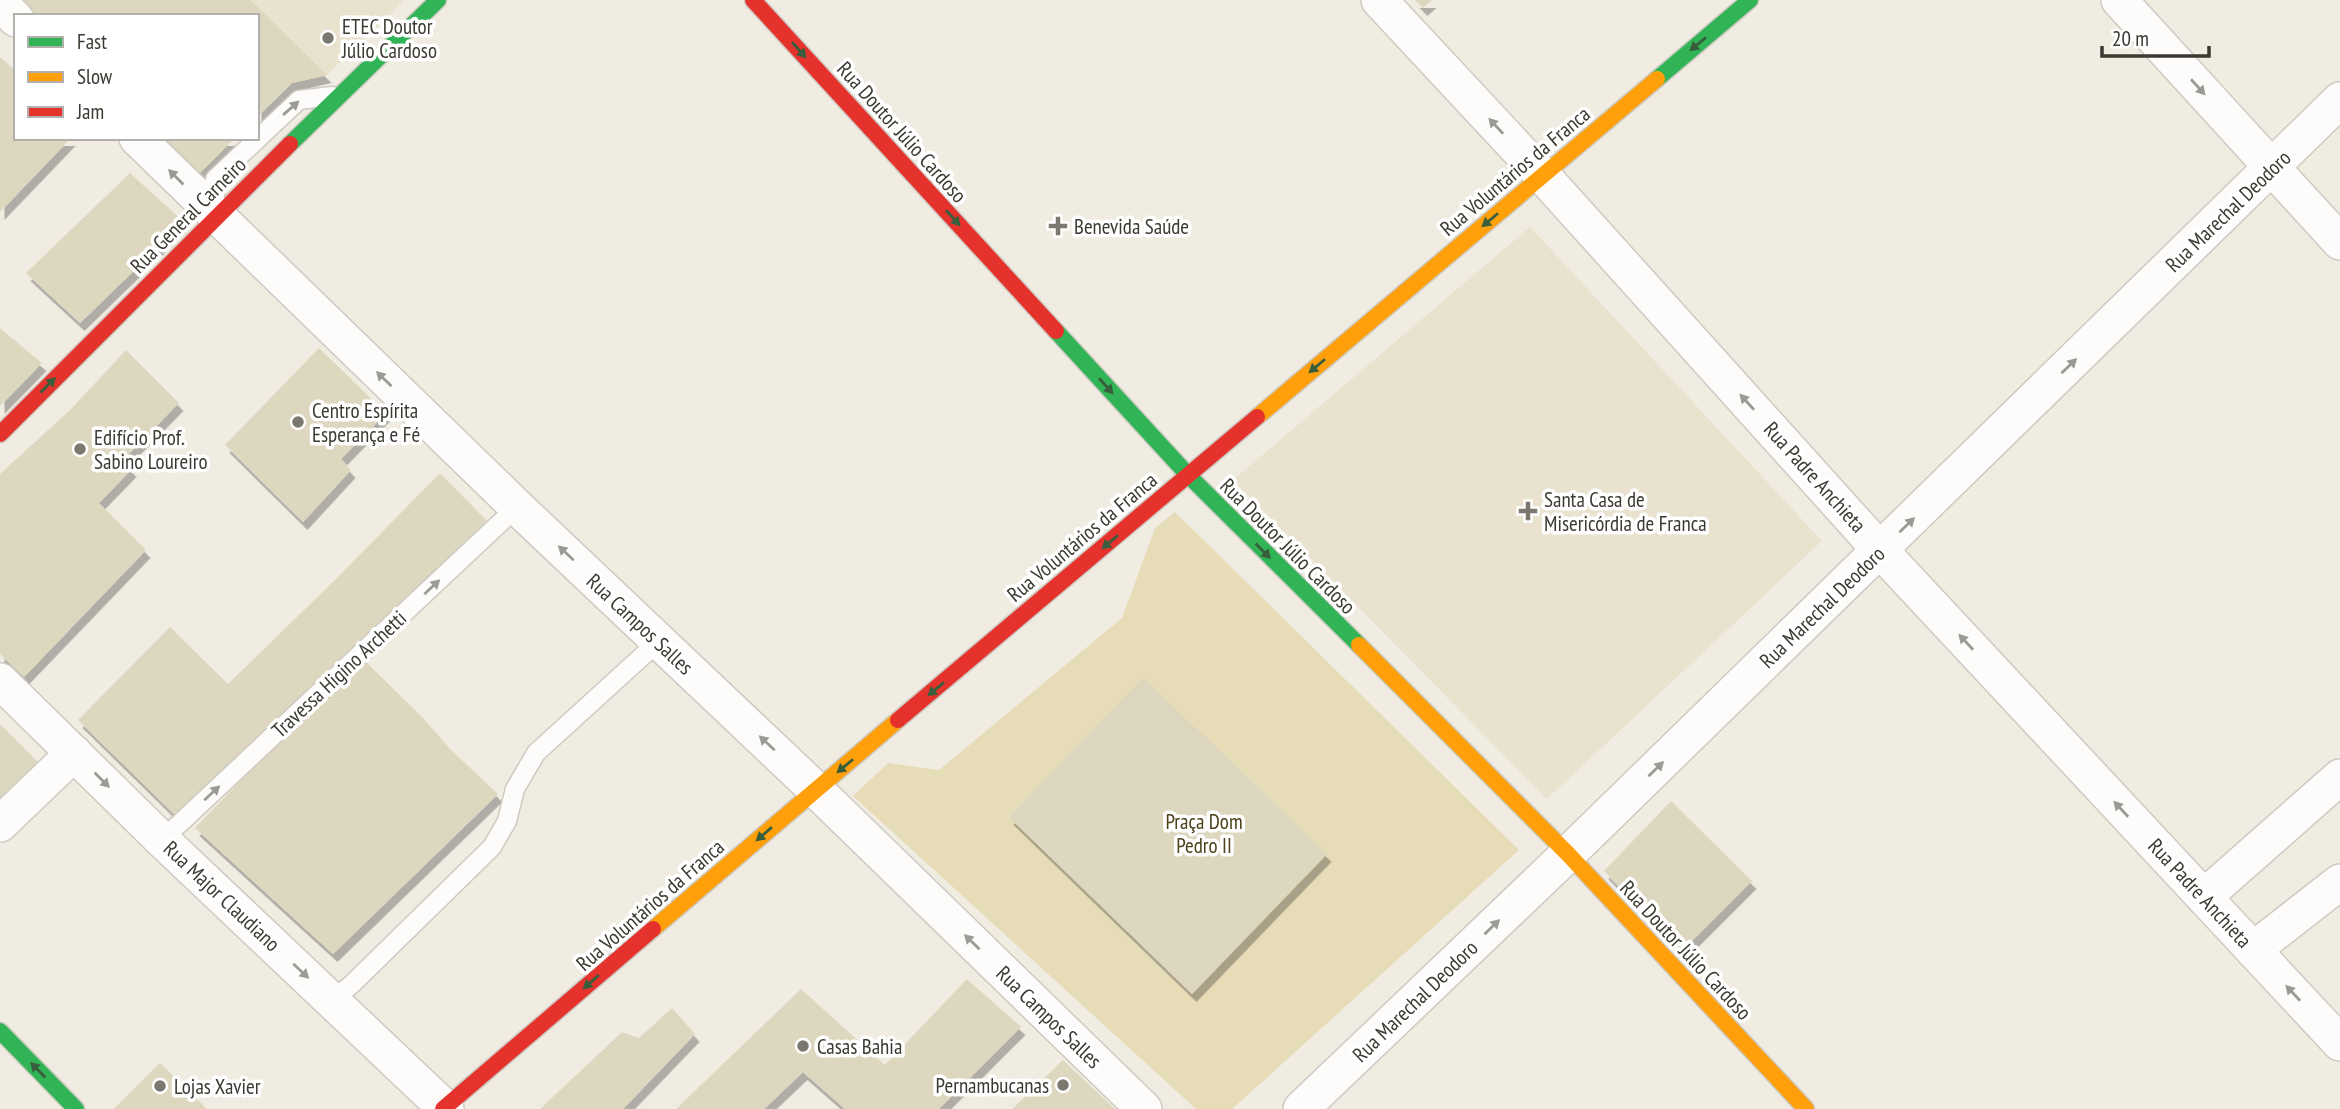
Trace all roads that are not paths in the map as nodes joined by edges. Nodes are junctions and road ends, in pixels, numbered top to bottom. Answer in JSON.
{"nodes":[{"id":1,"x":439,"y":0,"type":"edge"},
{"id":2,"x":753,"y":0,"type":"edge"},
{"id":3,"x":1379,"y":0,"type":"edge"},
{"id":4,"x":1750,"y":0,"type":"edge"},
{"id":5,"x":2119,"y":0,"type":"edge"},
{"id":6,"x":0,"y":3,"type":"edge"},
{"id":7,"x":14,"y":17,"type":"edge"},
{"id":8,"x":341,"y":95,"type":"junction"},
{"id":9,"x":2340,"y":100,"type":"edge"},
{"id":10,"x":259,"y":138,"type":"edge"},
{"id":11,"x":139,"y":140,"type":"edge"},
{"id":12,"x":256,"y":140,"type":"edge"},
{"id":13,"x":2273,"y":168,"type":"junction"},
{"id":14,"x":1543,"y":176,"type":"junction"},
{"id":15,"x":215,"y":216,"type":"junction"},
{"id":16,"x":2340,"y":242,"type":"edge"},
{"id":17,"x":0,"y":434,"type":"edge"},
{"id":18,"x":1188,"y":475,"type":"junction"},
{"id":19,"x":517,"y":507,"type":"junction"},
{"id":20,"x":1880,"y":550,"type":"junction"},
{"id":21,"x":659,"y":641,"type":"junction"},
{"id":22,"x":0,"y":681,"type":"edge"},
{"id":23,"x":74,"y":753,"type":"junction"},
{"id":24,"x":2340,"y":777,"type":"edge"},
{"id":25,"x":816,"y":790,"type":"junction"},
{"id":26,"x":0,"y":824,"type":"edge"},
{"id":27,"x":162,"y":840,"type":"junction"},
{"id":28,"x":1568,"y":854,"type":"junction"},
{"id":29,"x":2340,"y":882,"type":"edge"},
{"id":30,"x":2204,"y":897,"type":"junction"},
{"id":31,"x":2253,"y":950,"type":"junction"},
{"id":32,"x":331,"y":1000,"type":"junction"},
{"id":33,"x":0,"y":1031,"type":"edge"},
{"id":34,"x":2340,"y":1043,"type":"edge"},
{"id":35,"x":76,"y":1109,"type":"edge"},
{"id":36,"x":445,"y":1109,"type":"edge"},
{"id":37,"x":1144,"y":1109,"type":"edge"},
{"id":38,"x":1301,"y":1109,"type":"edge"},
{"id":39,"x":1806,"y":1109,"type":"edge"}],
"edges":[{"from":1,"to":8,"type":"street","name":"Rua General Carneiro"},
{"from":2,"to":18,"type":"street","name":"Rua Doutor Júlio Cardoso","one_way":true},
{"from":14,"to":3,"type":"street","name":"Rua Padre Anchieta","one_way":true},
{"from":4,"to":14,"type":"street","name":"Rua Voluntários da Franca","one_way":true},
{"from":5,"to":13,"type":"street","one_way":true},
{"from":6,"to":7,"type":"street"},
{"from":10,"to":8,"type":"lane","one_way":true},
{"from":8,"to":15,"type":"street","name":"Rua General Carneiro"},
{"from":9,"to":13,"type":"street","name":"Rua Marechal Deodoro"},
{"from":15,"to":11,"type":"street","name":"Rua Campos Salles","one_way":true},
{"from":15,"to":12,"type":"lane","one_way":true},
{"from":13,"to":16,"type":"street"},
{"from":20,"to":13,"type":"street","name":"Rua Marechal Deodoro","one_way":true},
{"from":14,"to":18,"type":"street","name":"Rua Voluntários da Franca","one_way":true},
{"from":20,"to":14,"type":"street","name":"Rua Padre Anchieta","one_way":true},
{"from":17,"to":15,"type":"street","name":"Rua General Carneiro","one_way":true},
{"from":19,"to":15,"type":"street","name":"Rua Campos Salles","one_way":true},
{"from":18,"to":25,"type":"street","name":"Rua Voluntários da Franca","one_way":true},
{"from":18,"to":28,"type":"street","name":"Rua Doutor Júlio Cardoso","one_way":true},
{"from":21,"to":19,"type":"street","name":"Rua Campos Salles","one_way":true},
{"from":27,"to":19,"type":"lane","name":"Travessa Higino Archetti","one_way":true},
{"from":28,"to":20,"type":"street","name":"Rua Marechal Deodoro","one_way":true},
{"from":30,"to":20,"type":"street","name":"Rua Padre Anchieta","one_way":true},
{"from":25,"to":21,"type":"street","name":"Rua Campos Salles","one_way":true},
{"from":21,"to":32,"type":"lane"},
{"from":22,"to":23,"type":"street","name":"Rua Major Claudiano"},
{"from":23,"to":26,"type":"street"},
{"from":23,"to":27,"type":"street","name":"Rua Major Claudiano","one_way":true},
{"from":24,"to":30,"type":"street"},
{"from":25,"to":36,"type":"street","name":"Rua Voluntários da Franca","one_way":true},
{"from":37,"to":25,"type":"street","name":"Rua Campos Salles","one_way":true},
{"from":27,"to":32,"type":"street","name":"Rua Major Claudiano","one_way":true},
{"from":38,"to":28,"type":"street","name":"Rua Marechal Deodoro","one_way":true},
{"from":28,"to":39,"type":"street","name":"Rua Doutor Júlio Cardoso"},
{"from":29,"to":31,"type":"street"},
{"from":30,"to":31,"type":"street","name":"Rua Padre Anchieta"},
{"from":34,"to":31,"type":"street","name":"Rua Padre Anchieta","one_way":true},
{"from":32,"to":36,"type":"street","name":"Rua Major Claudiano"},
{"from":35,"to":33,"type":"street","one_way":true}]}
